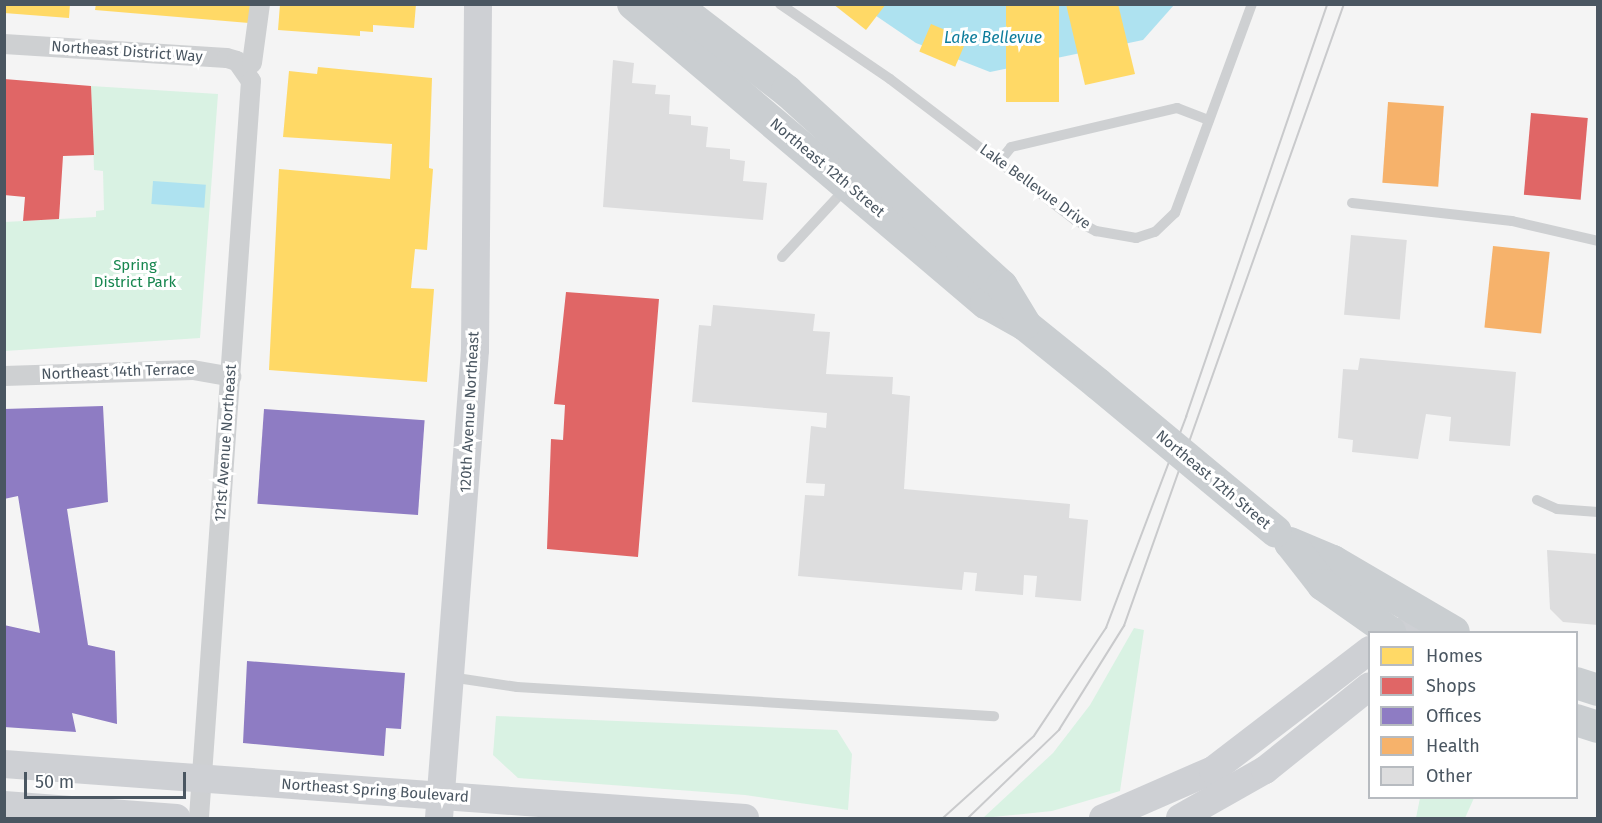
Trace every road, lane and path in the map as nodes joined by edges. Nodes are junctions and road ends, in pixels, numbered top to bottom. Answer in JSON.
{"nodes":[{"id":1,"x":260,"y":4,"type":"edge"},
{"id":2,"x":633,"y":4,"type":"edge"},
{"id":3,"x":674,"y":4,"type":"edge"},
{"id":4,"x":780,"y":4,"type":"edge"},
{"id":5,"x":1252,"y":4,"type":"edge"},
{"id":6,"x":479,"y":6,"type":"edge"},
{"id":7,"x":4,"y":44,"type":"edge"},
{"id":8,"x":248,"y":66,"type":"junction"},
{"id":9,"x":1209,"y":120,"type":"junction"},
{"id":10,"x":999,"y":162,"type":"junction"},
{"id":11,"x":848,"y":186,"type":"junction"},
{"id":12,"x":1352,"y":203,"type":"dead end"},
{"id":13,"x":1598,"y":241,"type":"edge"},
{"id":14,"x":782,"y":257,"type":"dead end"},
{"id":15,"x":1025,"y":325,"type":"junction"},
{"id":16,"x":4,"y":376,"type":"edge"},
{"id":17,"x":231,"y":377,"type":"junction"},
{"id":18,"x":1537,"y":500,"type":"dead end"},
{"id":19,"x":1598,"y":512,"type":"edge"},
{"id":20,"x":1283,"y":538,"type":"junction"},
{"id":21,"x":1389,"y":631,"type":"edge"},
{"id":22,"x":1452,"y":631,"type":"edge"},
{"id":23,"x":1368,"y":652,"type":"edge"},
{"id":24,"x":450,"y":677,"type":"junction"},
{"id":25,"x":1578,"y":684,"type":"edge"},
{"id":26,"x":1368,"y":688,"type":"edge"},
{"id":27,"x":1598,"y":690,"type":"edge"},
{"id":28,"x":994,"y":716,"type":"dead end"},
{"id":29,"x":1578,"y":721,"type":"edge"},
{"id":30,"x":1598,"y":727,"type":"edge"},
{"id":31,"x":4,"y":764,"type":"edge"},
{"id":32,"x":202,"y":779,"type":"junction"},
{"id":33,"x":4,"y":805,"type":"edge"},
{"id":34,"x":439,"y":807,"type":"edge"},
{"id":35,"x":1104,"y":818,"type":"edge"},
{"id":36,"x":177,"y":819,"type":"edge"},
{"id":37,"x":199,"y":819,"type":"edge"},
{"id":38,"x":745,"y":819,"type":"edge"},
{"id":39,"x":1180,"y":819,"type":"edge"}],
"edges":[{"from":1,"to":8,"type":"street"},
{"from":2,"to":11,"type":"main road","name":"Northeast 12th Street"},
{"from":3,"to":15,"type":"main road","name":"Northeast 12th Street"},
{"from":4,"to":10,"type":"lane","name":"Lake Bellevue Drive"},
{"from":5,"to":9,"type":"lane","name":"Lake Bellevue Drive"},
{"from":6,"to":24,"type":"street","name":"120th Avenue Northeast"},
{"from":7,"to":8,"type":"street","name":"Northeast District Way"},
{"from":8,"to":17,"type":"street","name":"121st Avenue Northeast"},
{"from":9,"to":10,"type":"lane"},
{"from":9,"to":10,"type":"lane","name":"Lake Bellevue Drive"},
{"from":11,"to":14,"type":"lane"},
{"from":11,"to":15,"type":"main road","name":"Northeast 12th Street"},
{"from":12,"to":13,"type":"lane"},
{"from":15,"to":20,"type":"main road","name":"Northeast 12th Street","bridge":true},
{"from":16,"to":17,"type":"street","name":"Northeast 14th Terrace"},
{"from":17,"to":32,"type":"street","name":"121st Avenue Northeast"},
{"from":18,"to":19,"type":"lane"},
{"from":20,"to":21,"type":"main road","name":"Northeast 12th Street"},
{"from":20,"to":22,"type":"main road","name":"Northeast 12th Street"},
{"from":23,"to":35,"type":"street"},
{"from":24,"to":28,"type":"lane"},
{"from":24,"to":34,"type":"street","name":"120th Avenue Northeast"},
{"from":25,"to":27,"type":"main road"},
{"from":26,"to":39,"type":"street"},
{"from":29,"to":30,"type":"main road"},
{"from":31,"to":32,"type":"street","name":"Northeast Spring Boulevard"},
{"from":32,"to":34,"type":"street","name":"Northeast Spring Boulevard"},
{"from":32,"to":37,"type":"street","name":"121st Avenue Northeast"},
{"from":33,"to":36,"type":"street"},
{"from":34,"to":38,"type":"street","name":"Northeast Spring Boulevard"}]}
